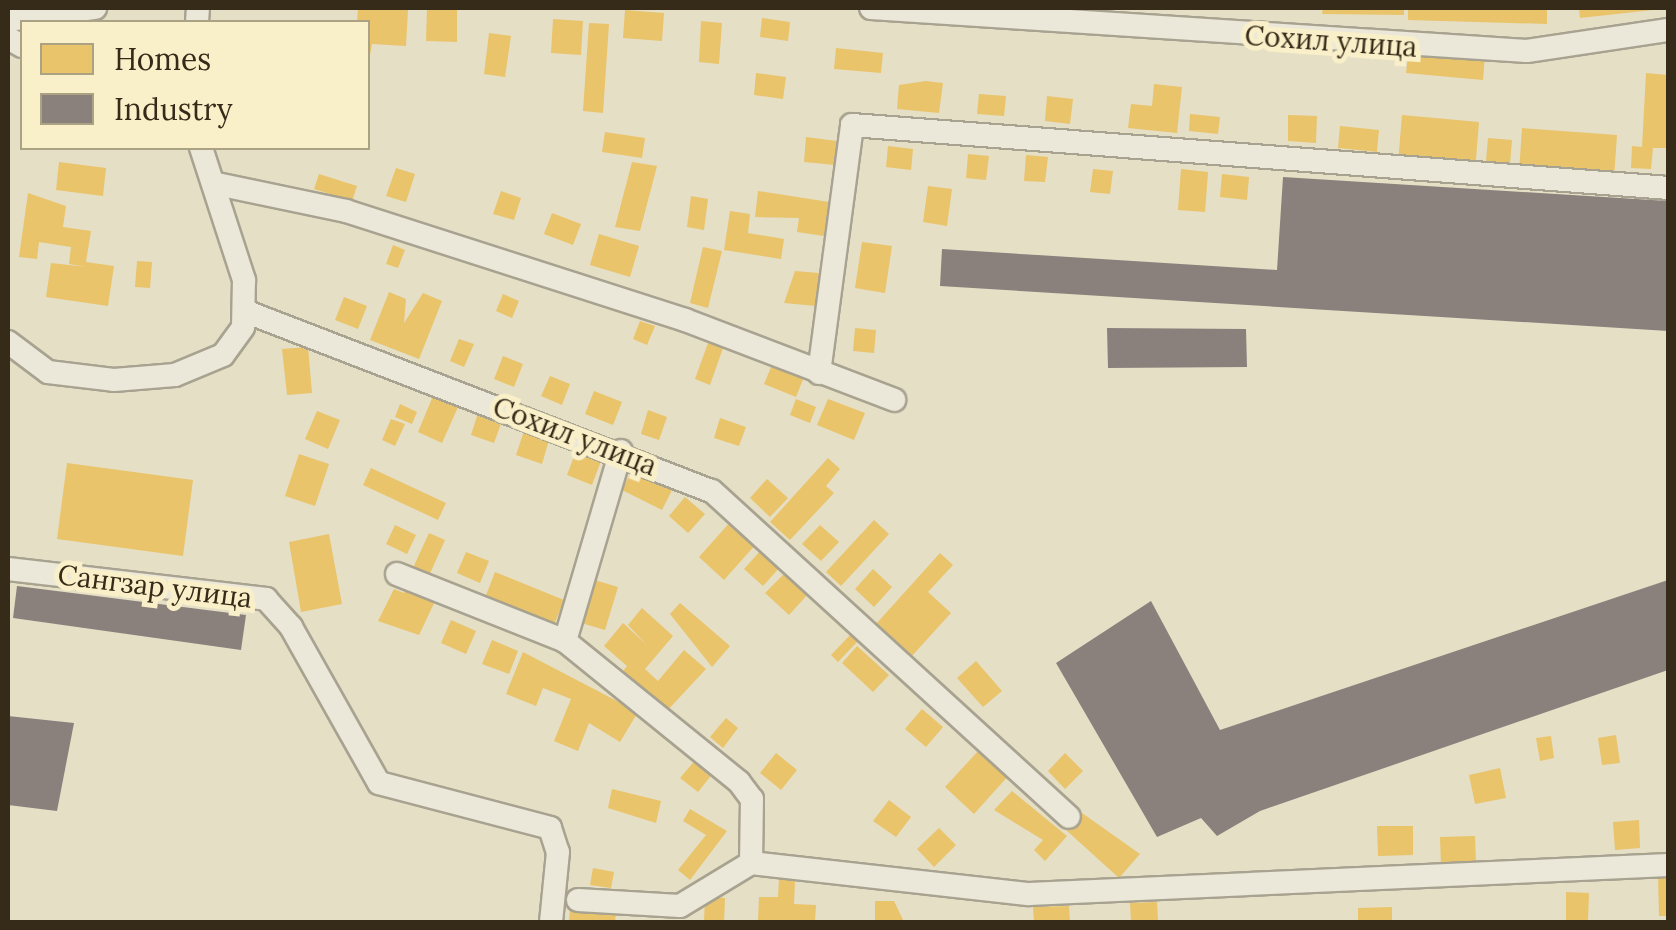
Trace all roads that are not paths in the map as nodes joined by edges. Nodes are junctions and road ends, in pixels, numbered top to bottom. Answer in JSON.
{"nodes":[{"id":1,"x":95,"y":8,"type":"edge"},
{"id":2,"x":872,"y":8,"type":"edge"},
{"id":3,"x":8,"y":20,"type":"edge"},
{"id":4,"x":1668,"y":30,"type":"edge"},
{"id":5,"x":201,"y":150,"type":"edge"},
{"id":6,"x":217,"y":184,"type":"junction"},
{"id":7,"x":1668,"y":188,"type":"edge"},
{"id":8,"x":247,"y":312,"type":"junction"},
{"id":9,"x":8,"y":342,"type":"edge"},
{"id":10,"x":819,"y":373,"type":"junction"},
{"id":11,"x":894,"y":400,"type":"dead end"},
{"id":12,"x":621,"y":452,"type":"junction"},
{"id":13,"x":8,"y":568,"type":"edge"},
{"id":14,"x":397,"y":574,"type":"dead end"},
{"id":15,"x":564,"y":640,"type":"junction"},
{"id":16,"x":1069,"y":817,"type":"dead end"},
{"id":17,"x":751,"y":863,"type":"junction"},
{"id":18,"x":1668,"y":865,"type":"edge"},
{"id":19,"x":578,"y":900,"type":"dead end"},
{"id":20,"x":550,"y":922,"type":"edge"}],
"edges":[{"from":1,"to":3,"type":"street"},
{"from":2,"to":4,"type":"street","name":"Сохил улица"},
{"from":5,"to":6,"type":"street"},
{"from":6,"to":8,"type":"street"},
{"from":6,"to":10,"type":"street"},
{"from":7,"to":10,"type":"street"},
{"from":8,"to":9,"type":"street"},
{"from":8,"to":12,"type":"street","name":"Сохил улица"},
{"from":10,"to":11,"type":"street"},
{"from":12,"to":15,"type":"street"},
{"from":12,"to":16,"type":"street","name":"Сохил улица"},
{"from":13,"to":20,"type":"street","name":"Сангзар улица"},
{"from":14,"to":15,"type":"street"},
{"from":15,"to":17,"type":"street"},
{"from":17,"to":18,"type":"street"},
{"from":17,"to":19,"type":"street"}]}
